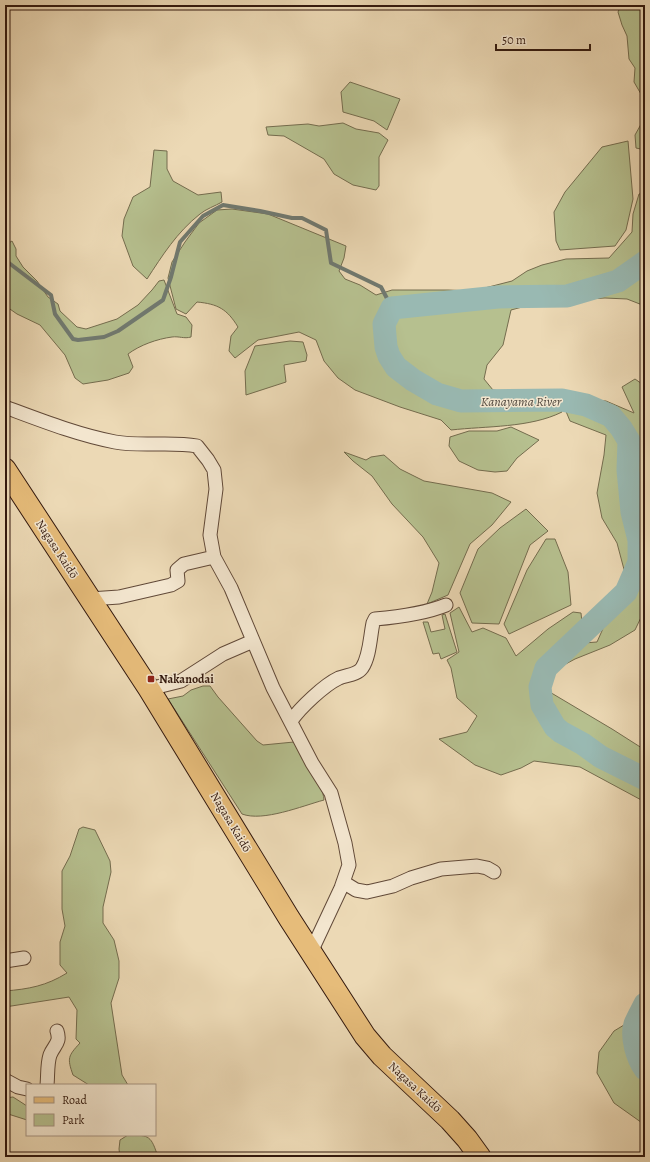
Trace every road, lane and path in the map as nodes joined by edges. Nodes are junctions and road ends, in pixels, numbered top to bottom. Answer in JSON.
{"nodes":[{"id":1,"x":5,"y":406,"type":"edge"},
{"id":2,"x":5,"y":469,"type":"edge"},
{"id":3,"x":214,"y":558,"type":"junction"},
{"id":4,"x":90,"y":599,"type":"junction"},
{"id":5,"x":446,"y":605,"type":"dead end"},
{"id":6,"x":254,"y":641,"type":"junction"},
{"id":7,"x":149,"y":689,"type":"junction"},
{"id":8,"x":290,"y":722,"type":"junction"},
{"id":9,"x":494,"y":872,"type":"dead end"},
{"id":10,"x":343,"y":882,"type":"junction"},
{"id":11,"x":311,"y":952,"type":"junction"},
{"id":12,"x":24,"y":958,"type":"dead end"},
{"id":13,"x":5,"y":961,"type":"edge"},
{"id":14,"x":57,"y":1031,"type":"dead end"},
{"id":15,"x":5,"y":1080,"type":"edge"},
{"id":16,"x":47,"y":1084,"type":"edge"},
{"id":17,"x":26,"y":1089,"type":"edge"},
{"id":18,"x":480,"y":1157,"type":"edge"}],
"edges":[{"from":1,"to":3,"type":"street"},
{"from":2,"to":4,"type":"main road","name":"Nagasa Kaidō"},
{"from":3,"to":4,"type":"street"},
{"from":3,"to":6,"type":"street"},
{"from":4,"to":7,"type":"main road","name":"Nagasa Kaidō"},
{"from":5,"to":8,"type":"street"},
{"from":6,"to":7,"type":"street"},
{"from":6,"to":8,"type":"street"},
{"from":7,"to":11,"type":"main road","name":"Nagasa Kaidō"},
{"from":8,"to":10,"type":"street"},
{"from":9,"to":10,"type":"street"},
{"from":10,"to":11,"type":"street"},
{"from":11,"to":18,"type":"main road","name":"Nagasa Kaidō"},
{"from":12,"to":13,"type":"street"},
{"from":14,"to":16,"type":"street"},
{"from":15,"to":17,"type":"street"}]}
